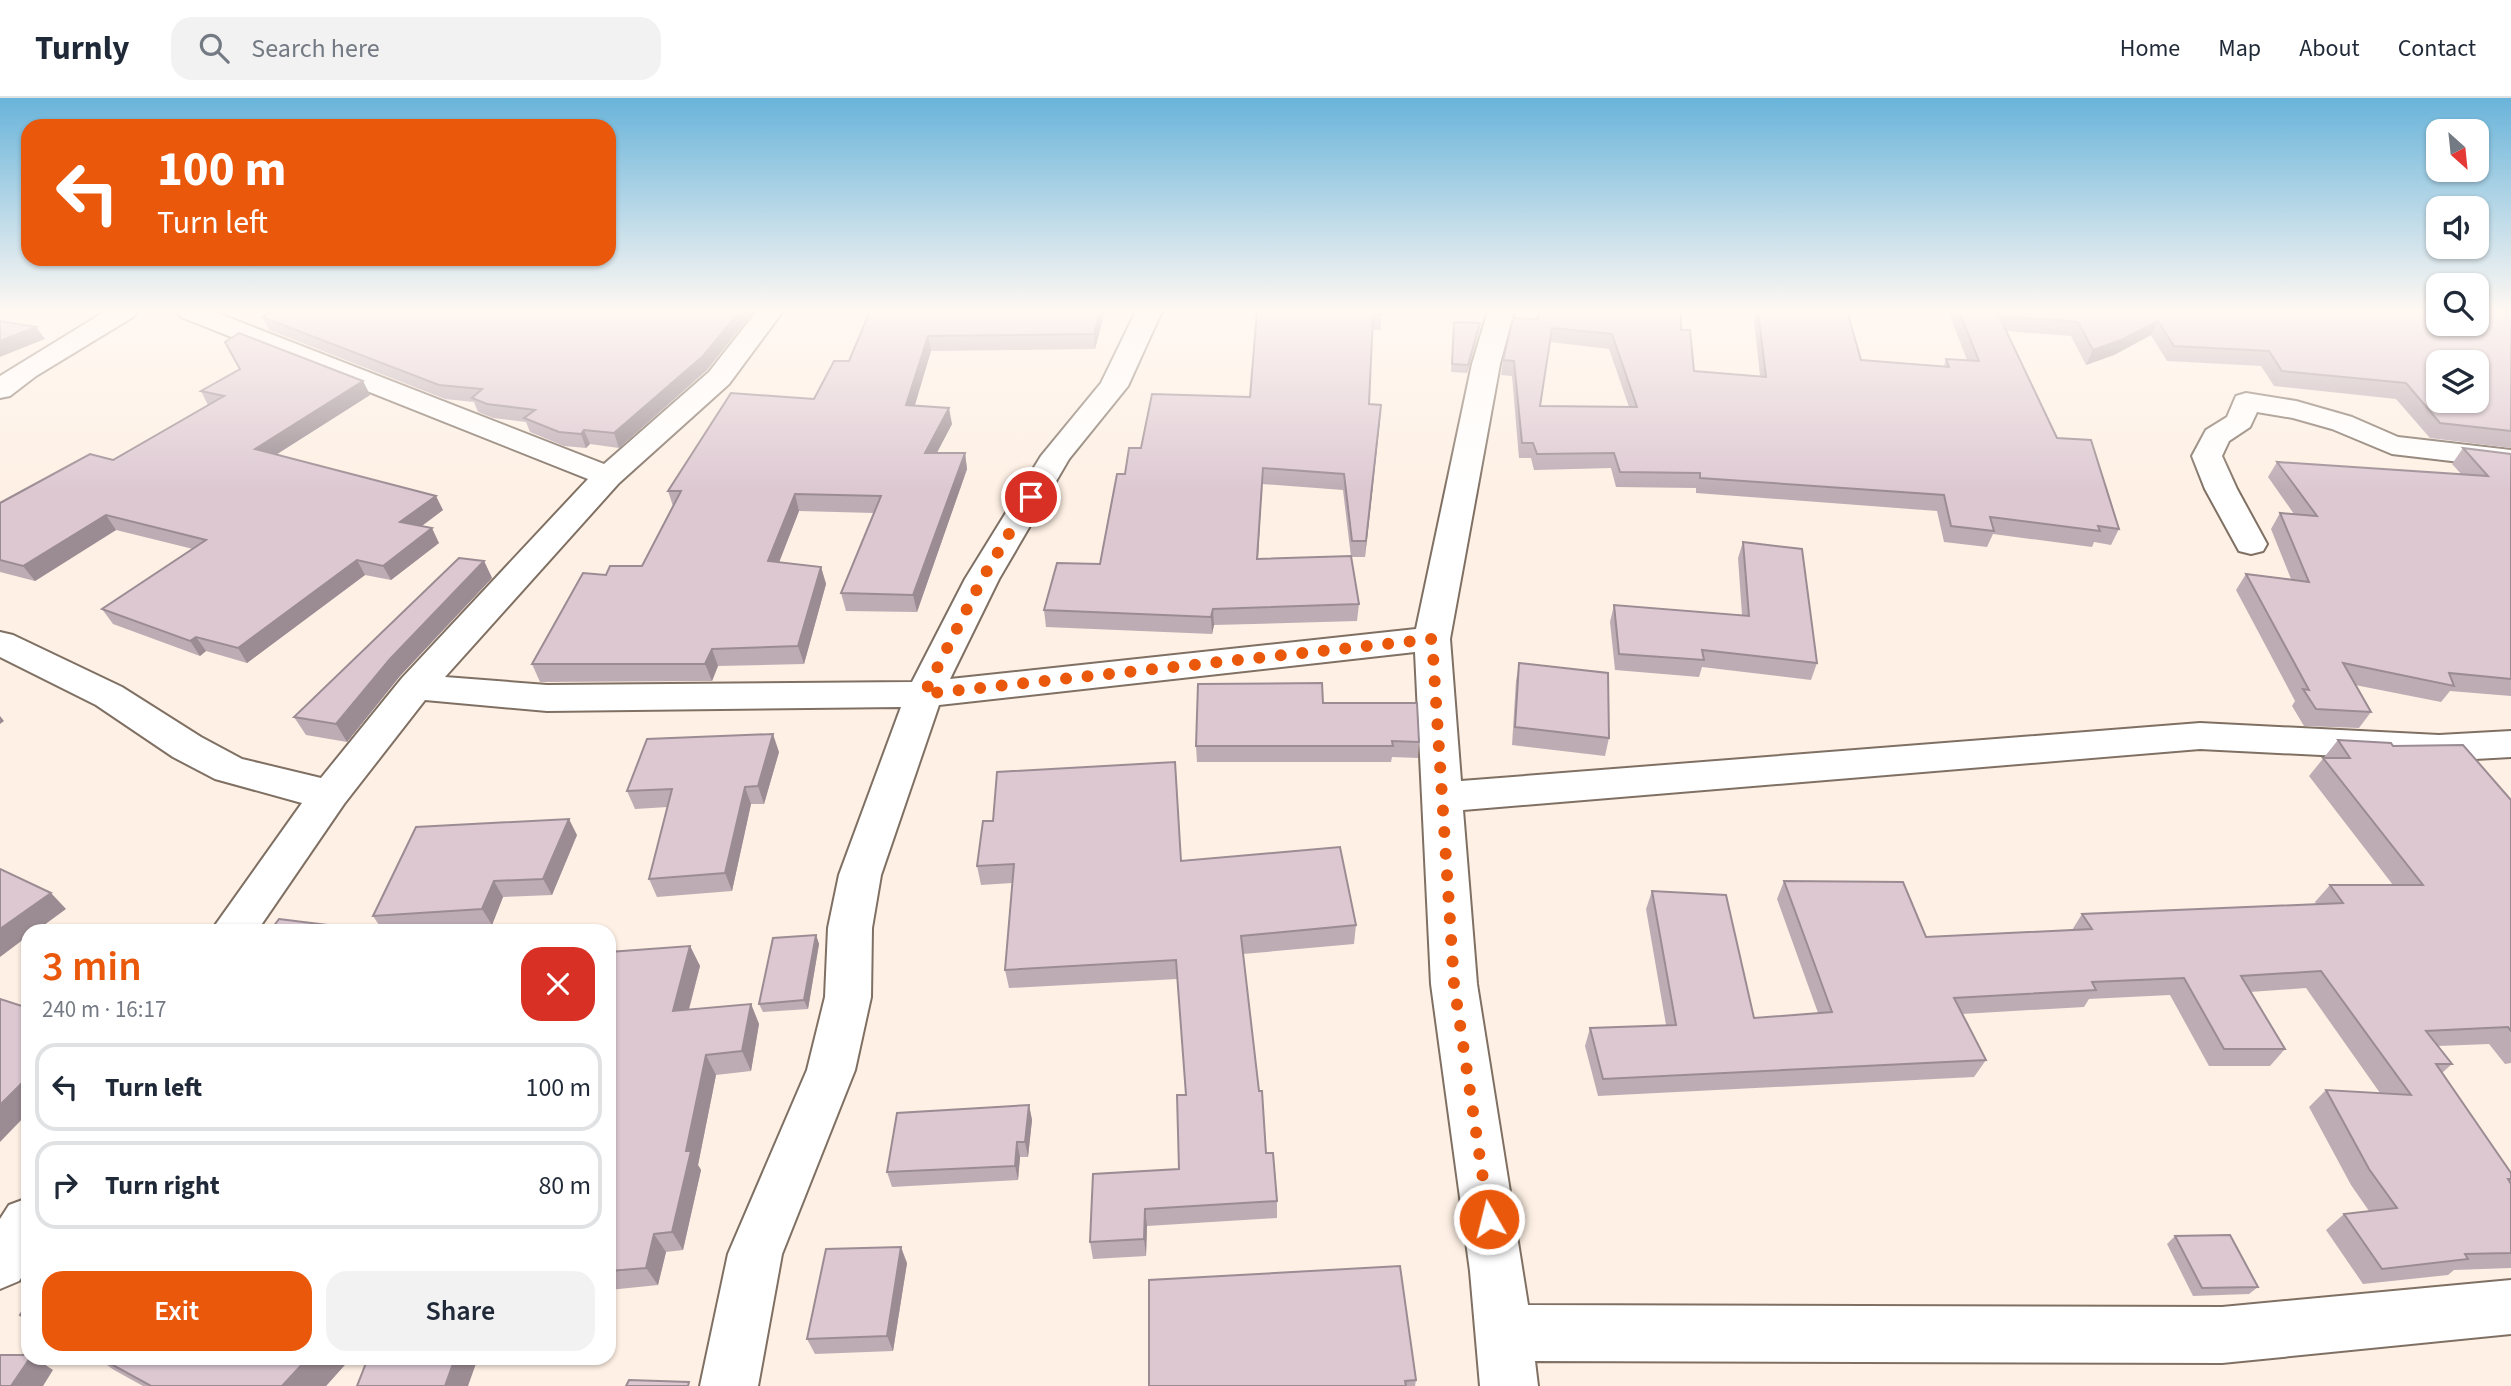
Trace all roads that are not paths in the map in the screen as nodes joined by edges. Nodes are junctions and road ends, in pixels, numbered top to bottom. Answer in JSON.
{"nodes":[{"id":1,"x":25,"y":371,"type":"edge"},
{"id":2,"x":344,"y":371,"type":"edge"},
{"id":3,"x":724,"y":371,"type":"edge"},
{"id":4,"x":1121,"y":371,"type":"edge"},
{"id":5,"x":1485,"y":371,"type":"edge"},
{"id":6,"x":0,"y":390,"type":"edge"},
{"id":7,"x":2511,"y":459,"type":"edge"},
{"id":8,"x":608,"y":476,"type":"junction"},
{"id":9,"x":2251,"y":544,"type":"dead end"},
{"id":10,"x":1432,"y":639,"type":"junction"},
{"id":11,"x":0,"y":643,"type":"edge"},
{"id":12,"x":415,"y":687,"type":"junction"},
{"id":13,"x":924,"y":694,"type":"junction"},
{"id":14,"x":2511,"y":744,"type":"edge"},
{"id":15,"x":330,"y":794,"type":"junction"},
{"id":16,"x":1440,"y":797,"type":"junction"},
{"id":17,"x":238,"y":924,"type":"edge"},
{"id":18,"x":21,"y":1233,"type":"edge"},
{"id":19,"x":0,"y":1263,"type":"edge"},
{"id":20,"x":2511,"y":1307,"type":"edge"},
{"id":21,"x":1503,"y":1333,"type":"junction"},
{"id":22,"x":729,"y":1386,"type":"edge"},
{"id":23,"x":1509,"y":1386,"type":"edge"}],
"edges":[{"from":1,"to":6,"type":"street"},
{"from":2,"to":8,"type":"street"},
{"from":3,"to":8,"type":"street"},
{"from":4,"to":13,"type":"street"},
{"from":5,"to":10,"type":"street"},
{"from":7,"to":9,"type":"street"},
{"from":8,"to":12,"type":"street"},
{"from":10,"to":13,"type":"street"},
{"from":10,"to":16,"type":"street"},
{"from":11,"to":15,"type":"street"},
{"from":12,"to":13,"type":"street"},
{"from":12,"to":15,"type":"street"},
{"from":13,"to":22,"type":"street"},
{"from":14,"to":16,"type":"street"},
{"from":15,"to":17,"type":"street"},
{"from":16,"to":21,"type":"street"},
{"from":18,"to":19,"type":"street"},
{"from":20,"to":21,"type":"street"},
{"from":21,"to":23,"type":"street"}]}
